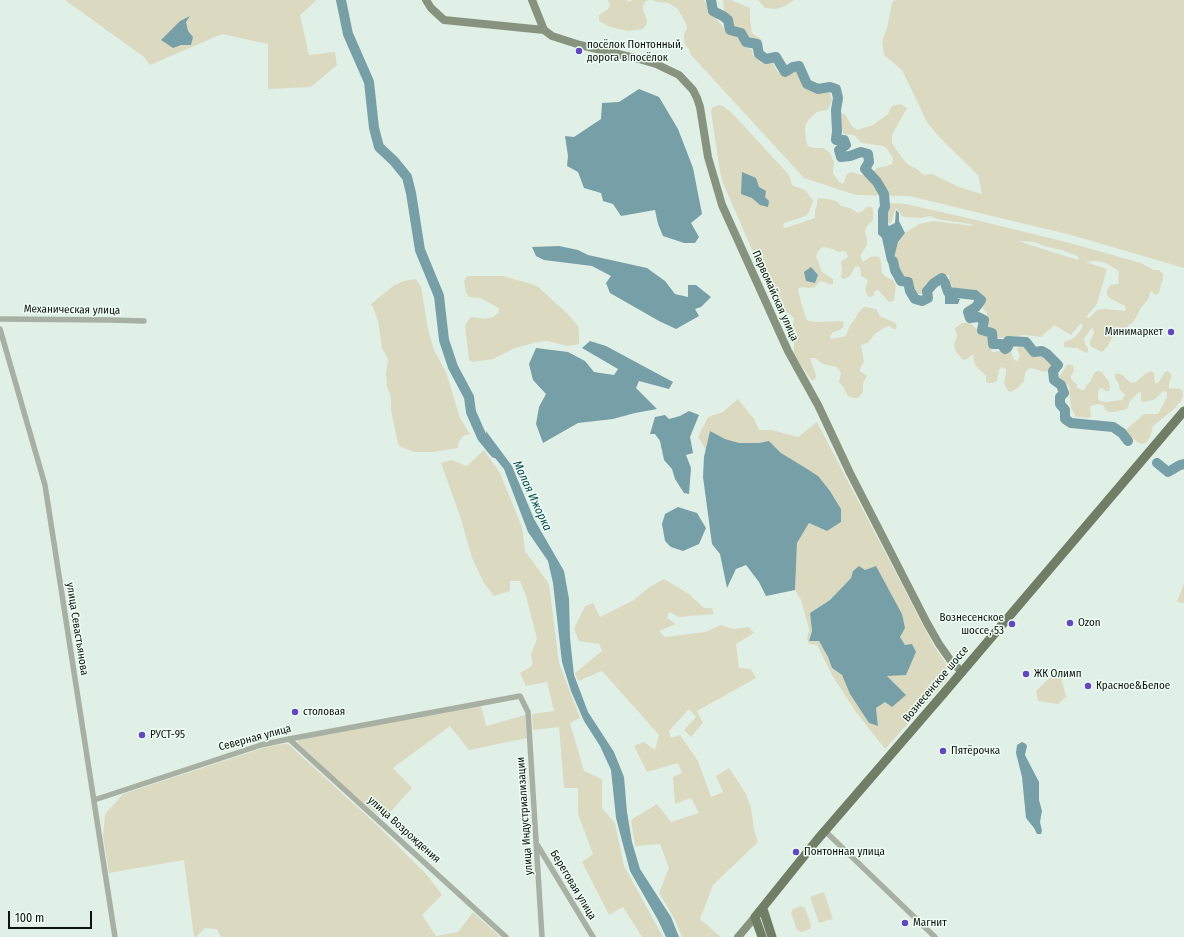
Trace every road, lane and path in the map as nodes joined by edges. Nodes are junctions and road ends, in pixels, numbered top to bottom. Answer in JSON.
{"nodes":[{"id":1,"x":426,"y":0,"type":"edge"},
{"id":2,"x":532,"y":0,"type":"edge"},
{"id":3,"x":544,"y":30,"type":"junction"},
{"id":4,"x":0,"y":319,"type":"edge"},
{"id":5,"x":144,"y":322,"type":"dead end"},
{"id":6,"x":0,"y":329,"type":"edge"},
{"id":7,"x":1184,"y":411,"type":"edge"},
{"id":8,"x":962,"y":672,"type":"junction"},
{"id":9,"x":520,"y":696,"type":"joint"},
{"id":10,"x":289,"y":739,"type":"junction"},
{"id":11,"x":94,"y":800,"type":"junction"},
{"id":12,"x":825,"y":831,"type":"junction"},
{"id":13,"x":537,"y":844,"type":"junction"},
{"id":14,"x":762,"y":909,"type":"junction"},
{"id":15,"x":755,"y":917,"type":"junction"},
{"id":16,"x":115,"y":937,"type":"edge"},
{"id":17,"x":506,"y":937,"type":"edge"},
{"id":18,"x":542,"y":937,"type":"edge"},
{"id":19,"x":593,"y":937,"type":"edge"},
{"id":20,"x":738,"y":937,"type":"edge"},
{"id":21,"x":762,"y":937,"type":"edge"},
{"id":22,"x":772,"y":937,"type":"edge"},
{"id":23,"x":935,"y":937,"type":"edge"}],
"edges":[{"from":1,"to":3,"type":"street"},
{"from":2,"to":3,"type":"street"},
{"from":3,"to":8,"type":"street","name":"Первомайская улица"},
{"from":4,"to":5,"type":"street","name":"Механическая улица"},
{"from":6,"to":11,"type":"street","name":"улица Севастьянова"},
{"from":7,"to":8,"type":"main road","name":"Вознесенское шоссе"},
{"from":8,"to":12,"type":"main road","name":"Вознесенское шоссе"},
{"from":9,"to":10,"type":"street","name":"Северная улица"},
{"from":9,"to":13,"type":"street","name":"улица Индустриализации"},
{"from":10,"to":11,"type":"street","name":"Северная улица"},
{"from":10,"to":17,"type":"street","name":"улица Возрождения"},
{"from":11,"to":16,"type":"street","name":"улица Севастьянова"},
{"from":12,"to":14,"type":"main road","name":"Вознесенское шоссе"},
{"from":12,"to":23,"type":"street"},
{"from":13,"to":18,"type":"street","name":"улица Индустриализации"},
{"from":13,"to":19,"type":"street","name":"Береговая улица"},
{"from":14,"to":15,"type":"main road","name":"Вознесенское шоссе"},
{"from":14,"to":22,"type":"main road"},
{"from":15,"to":20,"type":"street","name":"Вознесенское шоссе"},
{"from":15,"to":21,"type":"main road"}]}
